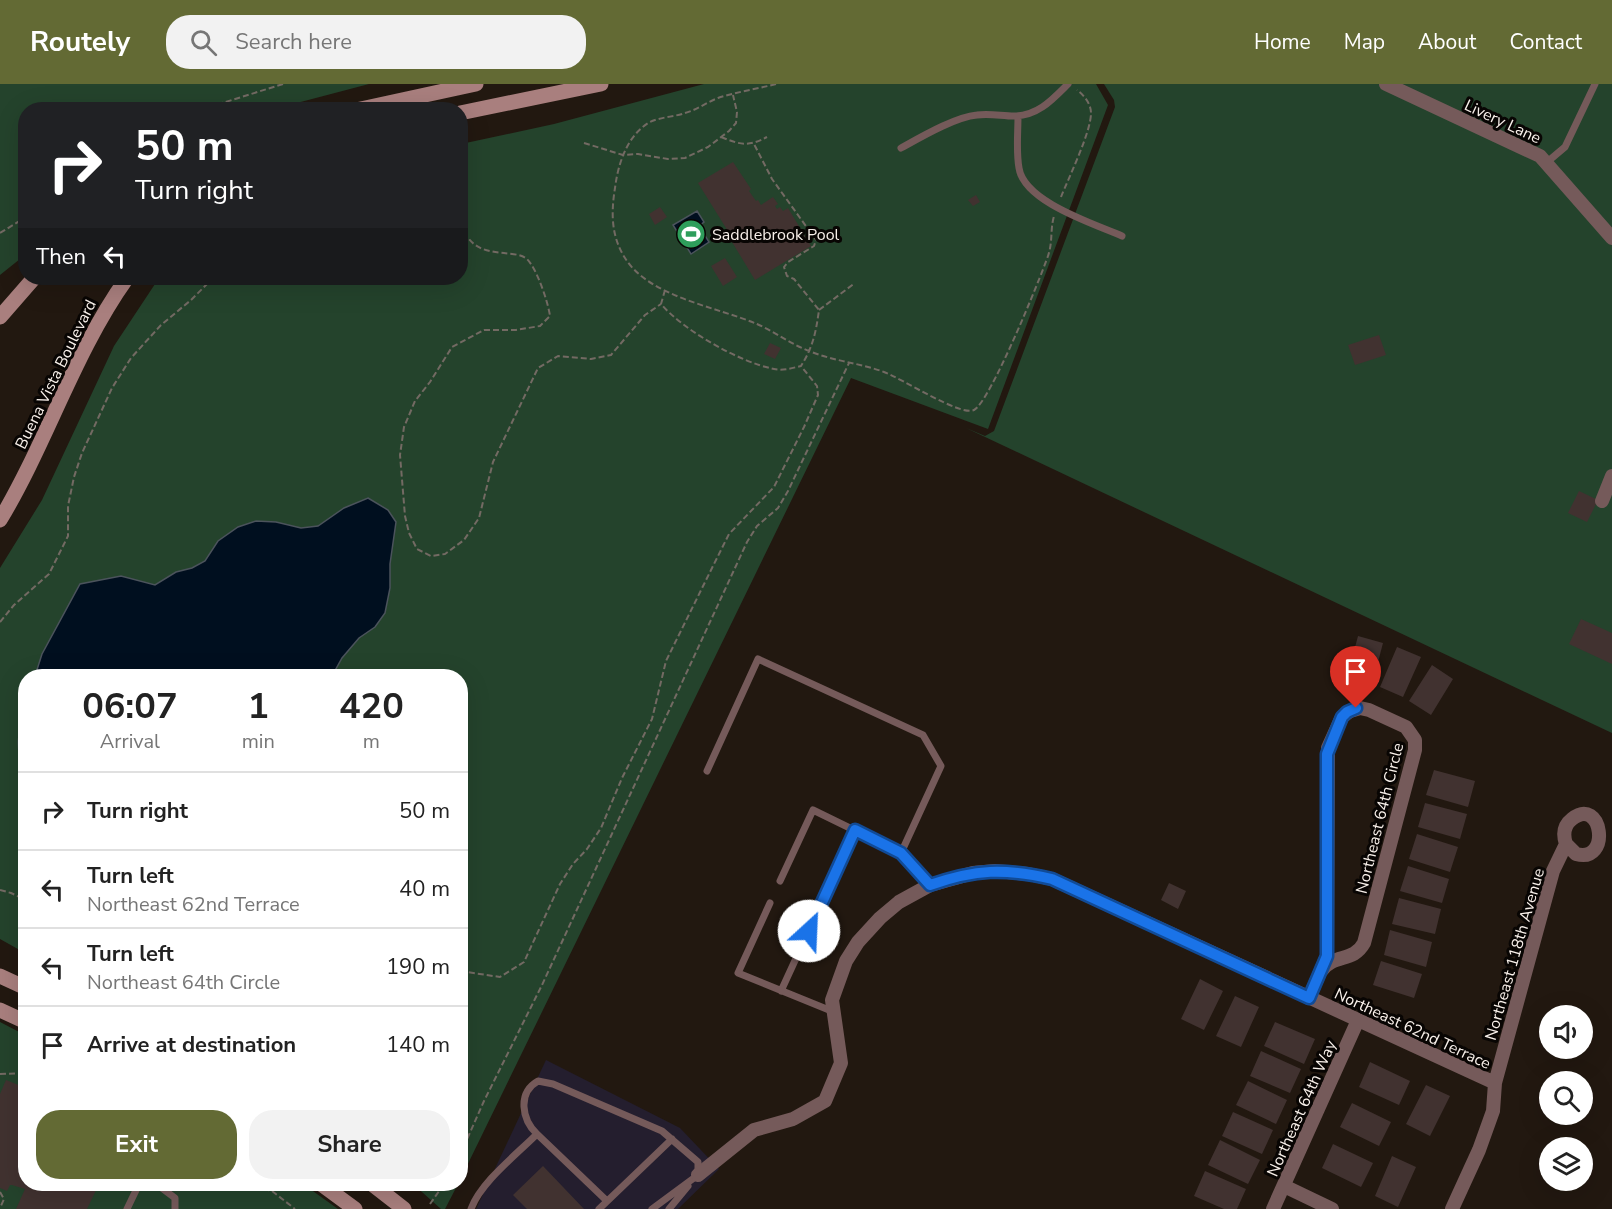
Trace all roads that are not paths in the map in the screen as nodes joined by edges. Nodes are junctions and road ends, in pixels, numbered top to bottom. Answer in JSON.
{"nodes":[{"id":1,"x":476,"y":84,"type":"edge"},
{"id":2,"x":601,"y":84,"type":"edge"},
{"id":3,"x":1070,"y":84,"type":"edge"},
{"id":4,"x":1386,"y":84,"type":"edge"},
{"id":5,"x":1595,"y":84,"type":"edge"},
{"id":6,"x":393,"y":102,"type":"edge"},
{"id":7,"x":468,"y":111,"type":"edge"},
{"id":8,"x":1018,"y":116,"type":"junction"},
{"id":9,"x":901,"y":148,"type":"dead end"},
{"id":10,"x":1546,"y":163,"type":"junction"},
{"id":11,"x":1122,"y":236,"type":"dead end"},
{"id":12,"x":1612,"y":238,"type":"edge"},
{"id":13,"x":28,"y":285,"type":"edge"},
{"id":14,"x":122,"y":285,"type":"edge"},
{"id":15,"x":0,"y":317,"type":"edge"},
{"id":16,"x":1612,"y":476,"type":"edge"},
{"id":17,"x":1602,"y":501,"type":"dead end"},
{"id":18,"x":0,"y":520,"type":"edge"},
{"id":19,"x":707,"y":771,"type":"dead end"},
{"id":20,"x":855,"y":830,"type":"junction"},
{"id":21,"x":1566,"y":844,"type":"dead end"},
{"id":22,"x":901,"y":853,"type":"junction"},
{"id":23,"x":780,"y":881,"type":"dead end"},
{"id":24,"x":930,"y":885,"type":"junction"},
{"id":25,"x":770,"y":903,"type":"dead end"},
{"id":26,"x":1322,"y":970,"type":"junction"},
{"id":27,"x":0,"y":976,"type":"edge"},
{"id":28,"x":18,"y":984,"type":"edge"},
{"id":29,"x":781,"y":991,"type":"junction"},
{"id":30,"x":1309,"y":998,"type":"junction"},
{"id":31,"x":0,"y":1010,"type":"edge"},
{"id":32,"x":834,"y":1013,"type":"junction"},
{"id":33,"x":18,"y":1018,"type":"edge"},
{"id":34,"x":1358,"y":1020,"type":"junction"},
{"id":35,"x":1495,"y":1083,"type":"junction"},
{"id":36,"x":537,"y":1134,"type":"junction"},
{"id":37,"x":672,"y":1140,"type":"junction"},
{"id":38,"x":698,"y":1175,"type":"junction"},
{"id":39,"x":1284,"y":1186,"type":"junction"},
{"id":40,"x":136,"y":1191,"type":"edge"},
{"id":41,"x":166,"y":1191,"type":"edge"},
{"id":42,"x":331,"y":1191,"type":"edge"},
{"id":43,"x":381,"y":1191,"type":"edge"},
{"id":44,"x":607,"y":1201,"type":"junction"},
{"id":45,"x":127,"y":1209,"type":"edge"},
{"id":46,"x":175,"y":1209,"type":"edge"},
{"id":47,"x":355,"y":1209,"type":"edge"},
{"id":48,"x":404,"y":1209,"type":"edge"},
{"id":49,"x":471,"y":1209,"type":"edge"},
{"id":50,"x":599,"y":1209,"type":"edge"},
{"id":51,"x":652,"y":1209,"type":"edge"},
{"id":52,"x":669,"y":1209,"type":"edge"},
{"id":53,"x":1273,"y":1209,"type":"edge"},
{"id":54,"x":1332,"y":1209,"type":"edge"},
{"id":55,"x":1452,"y":1209,"type":"edge"}],
"edges":[{"from":1,"to":6,"type":"main road"},
{"from":2,"to":7,"type":"main road"},
{"from":3,"to":8,"type":"lane"},
{"from":4,"to":10,"type":"street","name":"Livery Lane"},
{"from":5,"to":10,"type":"lane"},
{"from":8,"to":9,"type":"lane"},
{"from":8,"to":11,"type":"lane"},
{"from":10,"to":12,"type":"street","name":"Livery Lane"},
{"from":13,"to":15,"type":"main road"},
{"from":14,"to":18,"type":"main road","name":"Buena Vista Boulevard"},
{"from":16,"to":17,"type":"street"},
{"from":19,"to":22,"type":"lane"},
{"from":20,"to":22,"type":"lane"},
{"from":20,"to":23,"type":"lane"},
{"from":20,"to":29,"type":"lane"},
{"from":21,"to":35,"type":"street","name":"Northeast 118th Avenue"},
{"from":22,"to":24,"type":"lane"},
{"from":24,"to":30,"type":"street","name":"Northeast 62nd Terrace"},
{"from":24,"to":32,"type":"street","name":"Northeast 62nd Terrace"},
{"from":25,"to":29,"type":"lane"},
{"from":26,"to":26,"type":"street","name":"Northeast 64th Circle"},
{"from":26,"to":30,"type":"street","name":"Northeast 64th Circle"},
{"from":27,"to":28,"type":"main road"},
{"from":29,"to":32,"type":"lane"},
{"from":30,"to":34,"type":"street","name":"Northeast 62nd Terrace"},
{"from":31,"to":33,"type":"main road"},
{"from":32,"to":38,"type":"street","name":"Northeast 62nd Terrace"},
{"from":34,"to":35,"type":"street","name":"Northeast 62nd Terrace"},
{"from":34,"to":39,"type":"street","name":"Northeast 64th Way"},
{"from":35,"to":55,"type":"street","name":"Northeast 118th Avenue"},
{"from":36,"to":37,"type":"lane"},
{"from":36,"to":44,"type":"lane"},
{"from":36,"to":49,"type":"lane"},
{"from":37,"to":38,"type":"lane"},
{"from":37,"to":44,"type":"lane"},
{"from":38,"to":51,"type":"lane","name":"Northeast 62nd Terrace"},
{"from":38,"to":52,"type":"lane","name":"Northeast 62nd Terrace"},
{"from":39,"to":53,"type":"street","name":"Northeast 64th Way"},
{"from":39,"to":54,"type":"street"},
{"from":40,"to":45,"type":"lane"},
{"from":41,"to":46,"type":"lane"},
{"from":42,"to":47,"type":"main road"},
{"from":43,"to":48,"type":"main road"},
{"from":44,"to":50,"type":"lane"}]}
